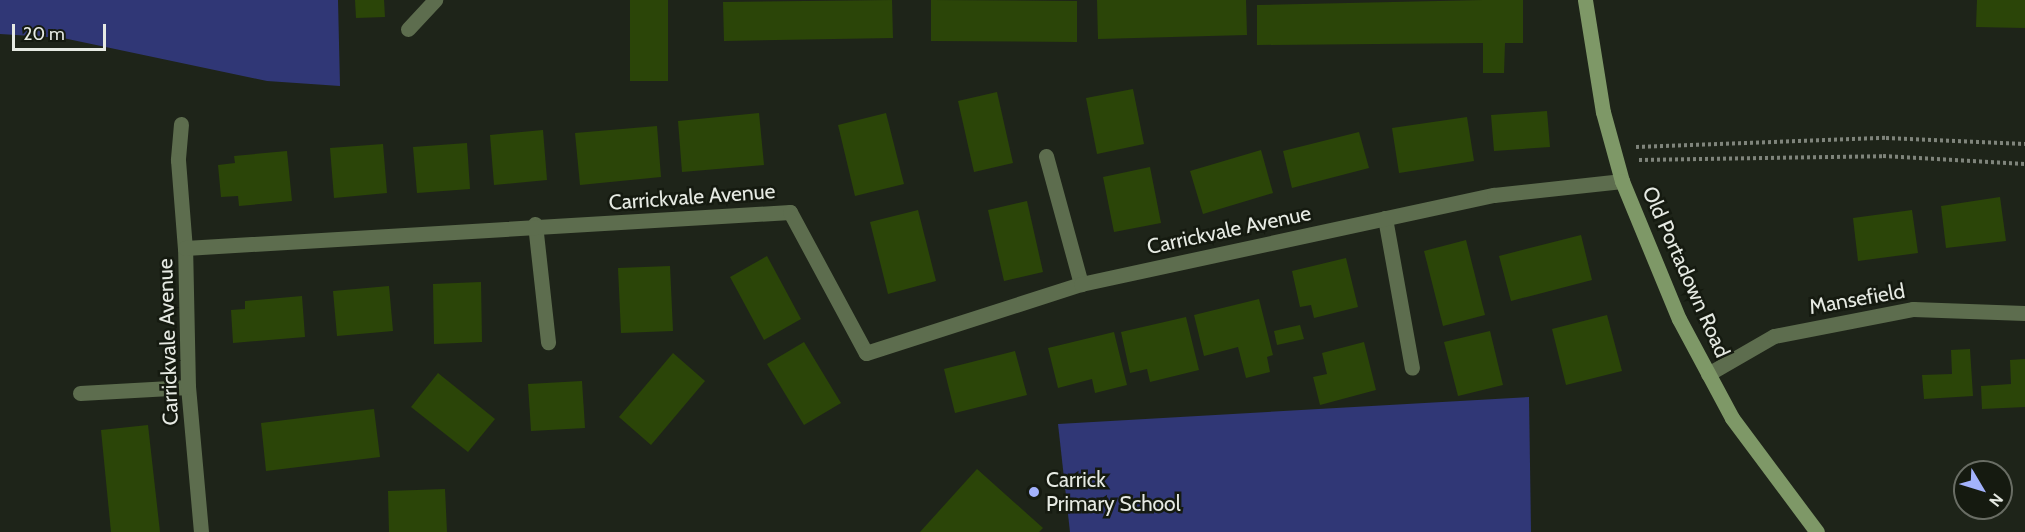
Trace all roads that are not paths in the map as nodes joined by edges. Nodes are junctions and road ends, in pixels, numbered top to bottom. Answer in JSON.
{"nodes":[{"id":1,"x":435,"y":0,"type":"edge"},
{"id":2,"x":1586,"y":0,"type":"edge"},
{"id":3,"x":408,"y":29,"type":"dead end"},
{"id":4,"x":182,"y":124,"type":"dead end"},
{"id":5,"x":1046,"y":156,"type":"dead end"},
{"id":6,"x":1622,"y":182,"type":"junction"},
{"id":7,"x":1385,"y":218,"type":"junction"},
{"id":8,"x":535,"y":224,"type":"junction"},
{"id":9,"x":185,"y":248,"type":"junction"},
{"id":10,"x":1081,"y":284,"type":"junction"},
{"id":11,"x":2025,"y":313,"type":"edge"},
{"id":12,"x":548,"y":342,"type":"dead end"},
{"id":13,"x":1412,"y":368,"type":"dead end"},
{"id":14,"x":1708,"y":374,"type":"junction"},
{"id":15,"x":188,"y":387,"type":"junction"},
{"id":16,"x":80,"y":393,"type":"dead end"},
{"id":17,"x":201,"y":532,"type":"edge"},
{"id":18,"x":1817,"y":532,"type":"edge"}],
"edges":[{"from":1,"to":3,"type":"street"},
{"from":2,"to":6,"type":"main road","name":"Old Portadown Road"},
{"from":4,"to":9,"type":"street"},
{"from":5,"to":10,"type":"street"},
{"from":6,"to":7,"type":"street","name":"Carrickvale Avenue"},
{"from":6,"to":14,"type":"main road","name":"Old Portadown Road"},
{"from":7,"to":10,"type":"street","name":"Carrickvale Avenue"},
{"from":7,"to":13,"type":"street"},
{"from":8,"to":9,"type":"street","name":"Carrickvale Avenue"},
{"from":8,"to":10,"type":"street","name":"Carrickvale Avenue"},
{"from":8,"to":12,"type":"street"},
{"from":9,"to":15,"type":"street","name":"Carrickvale Avenue"},
{"from":11,"to":14,"type":"street","name":"Mansefield"},
{"from":14,"to":18,"type":"main road","name":"Old Portadown Road"},
{"from":15,"to":16,"type":"street"},
{"from":15,"to":17,"type":"street","name":"Carrickvale Avenue"}]}
